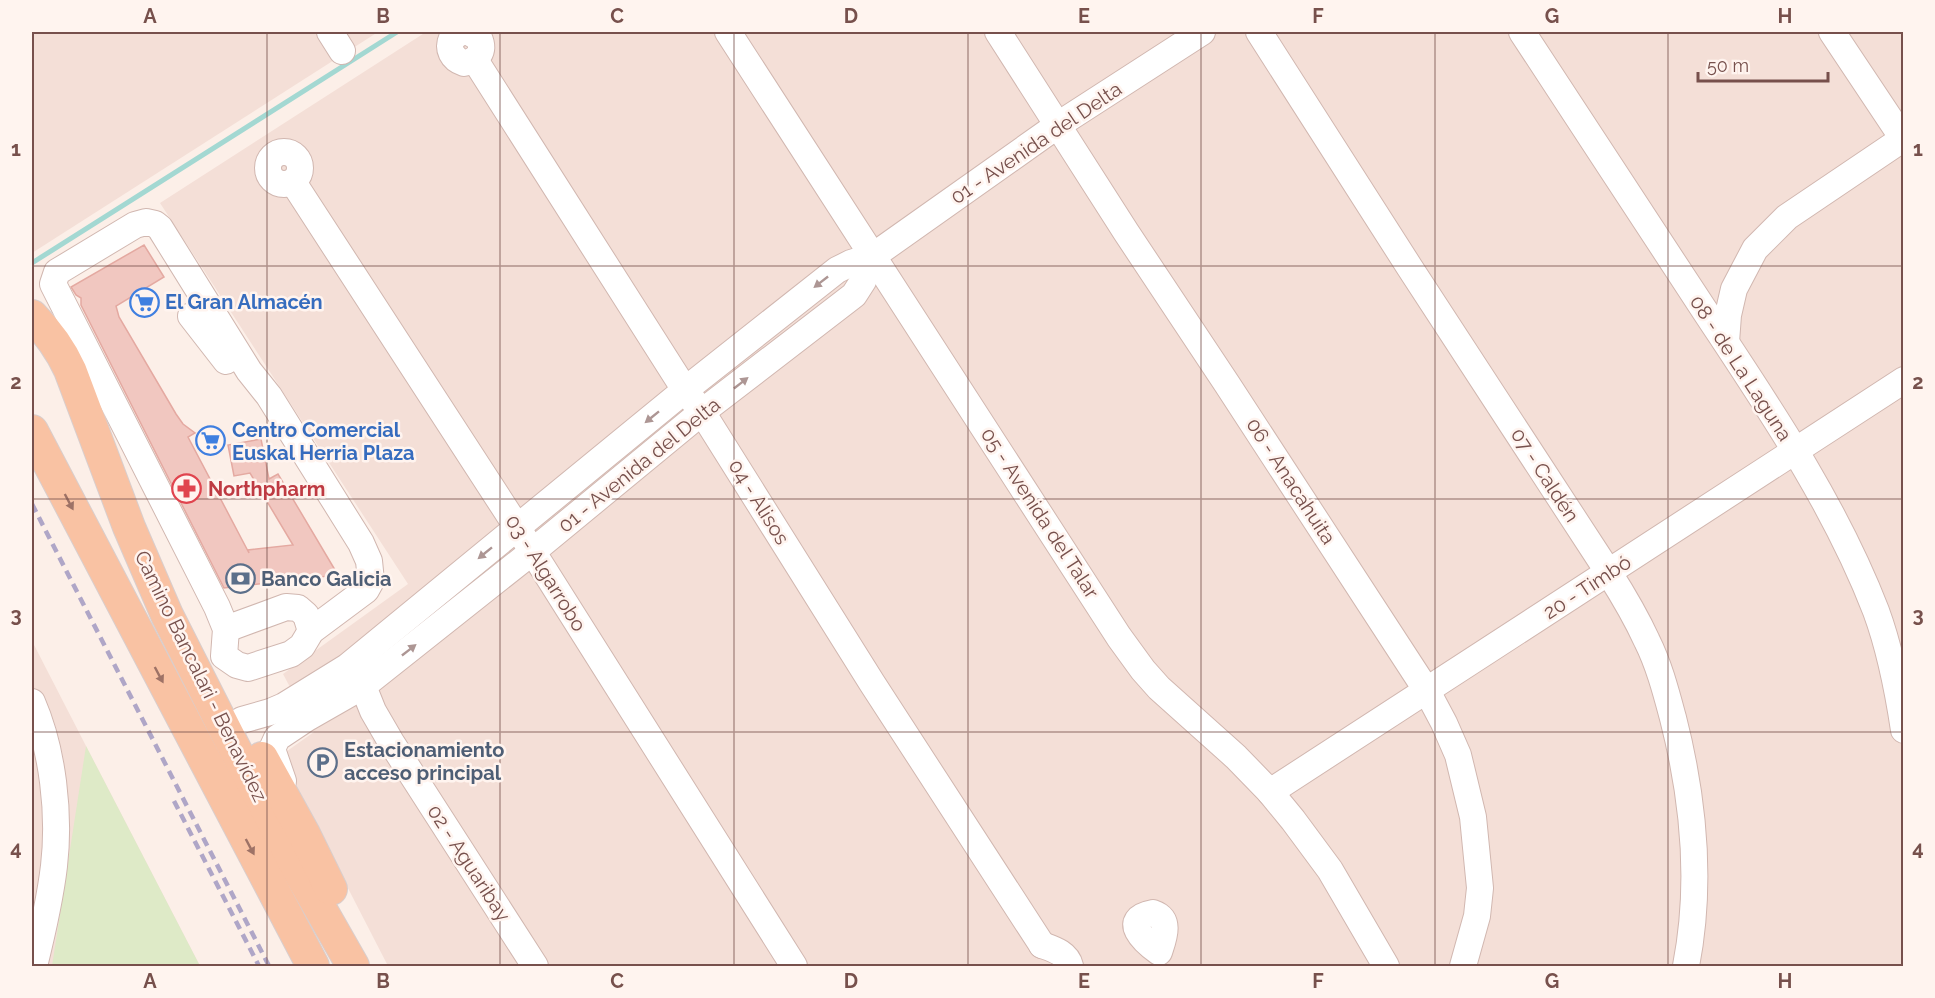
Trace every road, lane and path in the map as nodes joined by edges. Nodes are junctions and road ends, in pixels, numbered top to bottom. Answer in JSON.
{"nodes":[{"id":1,"x":461,"y":32,"type":"edge"},
{"id":2,"x":469,"y":32,"type":"edge"},
{"id":3,"x":728,"y":32,"type":"edge"},
{"id":4,"x":998,"y":32,"type":"edge"},
{"id":5,"x":1202,"y":32,"type":"edge"},
{"id":6,"x":1260,"y":32,"type":"edge"},
{"id":7,"x":1521,"y":32,"type":"edge"},
{"id":8,"x":1832,"y":32,"type":"edge"},
{"id":9,"x":474,"y":60,"type":"junction"},
{"id":10,"x":1058,"y":125,"type":"junction"},
{"id":11,"x":1903,"y":139,"type":"edge"},
{"id":12,"x":293,"y":182,"type":"dead end"},
{"id":13,"x":116,"y":252,"type":"dead end"},
{"id":14,"x":873,"y":256,"type":"junction"},
{"id":15,"x":55,"y":288,"type":"junction"},
{"id":16,"x":32,"y":316,"type":"edge"},
{"id":17,"x":191,"y":316,"type":"dead end"},
{"id":18,"x":32,"y":333,"type":"edge"},
{"id":19,"x":1726,"y":342,"type":"junction"},
{"id":20,"x":249,"y":371,"type":"junction"},
{"id":21,"x":1904,"y":380,"type":"edge"},
{"id":22,"x":685,"y":390,"type":"junction"},
{"id":23,"x":78,"y":393,"type":"junction"},
{"id":24,"x":32,"y":409,"type":"edge"},
{"id":25,"x":702,"y":412,"type":"junction"},
{"id":26,"x":32,"y":431,"type":"edge"},
{"id":27,"x":98,"y":442,"type":"junction"},
{"id":28,"x":1795,"y":452,"type":"junction"},
{"id":29,"x":53,"y":472,"type":"junction"},
{"id":30,"x":517,"y":527,"type":"junction"},
{"id":31,"x":532,"y":552,"type":"junction"},
{"id":32,"x":1609,"y":573,"type":"junction"},
{"id":33,"x":226,"y":629,"type":"junction"},
{"id":34,"x":311,"y":631,"type":"junction"},
{"id":35,"x":218,"y":660,"type":"junction"},
{"id":36,"x":355,"y":676,"type":"junction"},
{"id":37,"x":1427,"y":691,"type":"junction"},
{"id":38,"x":1901,"y":696,"type":"edge"},
{"id":39,"x":32,"y":702,"type":"edge"},
{"id":40,"x":240,"y":717,"type":"junction"},
{"id":41,"x":1904,"y":730,"type":"edge"},
{"id":42,"x":257,"y":750,"type":"junction"},
{"id":43,"x":1270,"y":792,"type":"junction"},
{"id":44,"x":304,"y":834,"type":"junction"},
{"id":45,"x":1042,"y":956,"type":"edge"},
{"id":46,"x":34,"y":966,"type":"edge"},
{"id":47,"x":313,"y":966,"type":"edge"},
{"id":48,"x":353,"y":966,"type":"edge"},
{"id":49,"x":367,"y":966,"type":"edge"},
{"id":50,"x":536,"y":966,"type":"edge"},
{"id":51,"x":794,"y":966,"type":"edge"},
{"id":52,"x":1070,"y":966,"type":"edge"},
{"id":53,"x":1386,"y":966,"type":"edge"},
{"id":54,"x":1463,"y":966,"type":"edge"},
{"id":55,"x":1686,"y":966,"type":"edge"}],
"edges":[{"from":1,"to":9,"type":"street"},
{"from":2,"to":9,"type":"street"},
{"from":3,"to":14,"type":"street","name":"05 - Avenida del Talar"},
{"from":4,"to":10,"type":"street","name":"06 - Anacahuita"},
{"from":5,"to":10,"type":"street","name":"01 - Avenida del Delta"},
{"from":6,"to":32,"type":"street","name":"07 - Caldén"},
{"from":7,"to":19,"type":"street","name":"08 - de La Laguna"},
{"from":8,"to":11,"type":"street"},
{"from":9,"to":22,"type":"street","name":"04 - Alisos"},
{"from":10,"to":14,"type":"street","name":"01 - Avenida del Delta"},
{"from":10,"to":37,"type":"street","name":"06 - Anacahuita"},
{"from":11,"to":19,"type":"street"},
{"from":12,"to":30,"type":"street","name":"03 - Algarrobo"},
{"from":13,"to":15,"type":"street"},
{"from":14,"to":22,"type":"street","name":"01 - Avenida del Delta","one_way":true},
{"from":25,"to":14,"type":"street","name":"01 - Avenida del Delta","one_way":true},
{"from":14,"to":43,"type":"street","name":"05 - Avenida del Talar"},
{"from":15,"to":20,"type":"street"},
{"from":15,"to":33,"type":"street"},
{"from":16,"to":23,"type":"main road","name":"Camino Bancalari - Benavídez"},
{"from":17,"to":20,"type":"street"},
{"from":18,"to":23,"type":"main road"},
{"from":19,"to":28,"type":"street","name":"08 - de La Laguna"},
{"from":20,"to":34,"type":"street"},
{"from":21,"to":28,"type":"street","name":"20 - Timbó"},
{"from":22,"to":25,"type":"street","name":"04 - Alisos"},
{"from":22,"to":30,"type":"street","name":"01 - Avenida del Delta","one_way":true},
{"from":23,"to":27,"type":"main road","name":"Camino Bancalari - Benavídez"},
{"from":24,"to":29,"type":"main road"},
{"from":25,"to":31,"type":"street","name":"01 - Avenida del Delta"},
{"from":25,"to":45,"type":"street","name":"04 - Alisos"},
{"from":26,"to":29,"type":"main road","name":"Camino Bancalari - Benavídez"},
{"from":27,"to":35,"type":"main road"},
{"from":27,"to":48,"type":"main road","name":"Camino Bancalari - Benavídez"},
{"from":28,"to":32,"type":"street","name":"20 - Timbó"},
{"from":28,"to":38,"type":"street","name":"08 - de La Laguna"},
{"from":29,"to":47,"type":"main road","name":"Camino Bancalari - Benavídez","one_way":true},
{"from":30,"to":31,"type":"street","name":"03 - Algarrobo"},
{"from":30,"to":36,"type":"street","name":"01 - Avenida del Delta","one_way":true},
{"from":36,"to":31,"type":"street","name":"01 - Avenida del Delta","one_way":true},
{"from":31,"to":51,"type":"street","name":"03 - Algarrobo"},
{"from":32,"to":37,"type":"street","name":"20 - Timbó"},
{"from":32,"to":55,"type":"street","name":"07 - Caldén"},
{"from":33,"to":34,"type":"street"},
{"from":33,"to":35,"type":"street"},
{"from":34,"to":35,"type":"street"},
{"from":35,"to":40,"type":"main road"},
{"from":36,"to":40,"type":"street","name":"01 - Avenida del Delta"},
{"from":36,"to":42,"type":"street","name":"01 - Avenida del Delta"},
{"from":36,"to":44,"type":"street","name":"01 - Avenida del Delta"},
{"from":36,"to":50,"type":"street","name":"02 - Aguaribay"},
{"from":37,"to":43,"type":"street","name":"20 - Timbó"},
{"from":37,"to":54,"type":"street","name":"06 - Anacahuita"},
{"from":38,"to":41,"type":"street","name":"08 - de La Laguna"},
{"from":39,"to":46,"type":"street"},
{"from":40,"to":42,"type":"main road"},
{"from":42,"to":44,"type":"main road"},
{"from":43,"to":53,"type":"street","name":"05 - Avenida del Talar"},
{"from":44,"to":49,"type":"main road"},
{"from":45,"to":52,"type":"street"}]}
